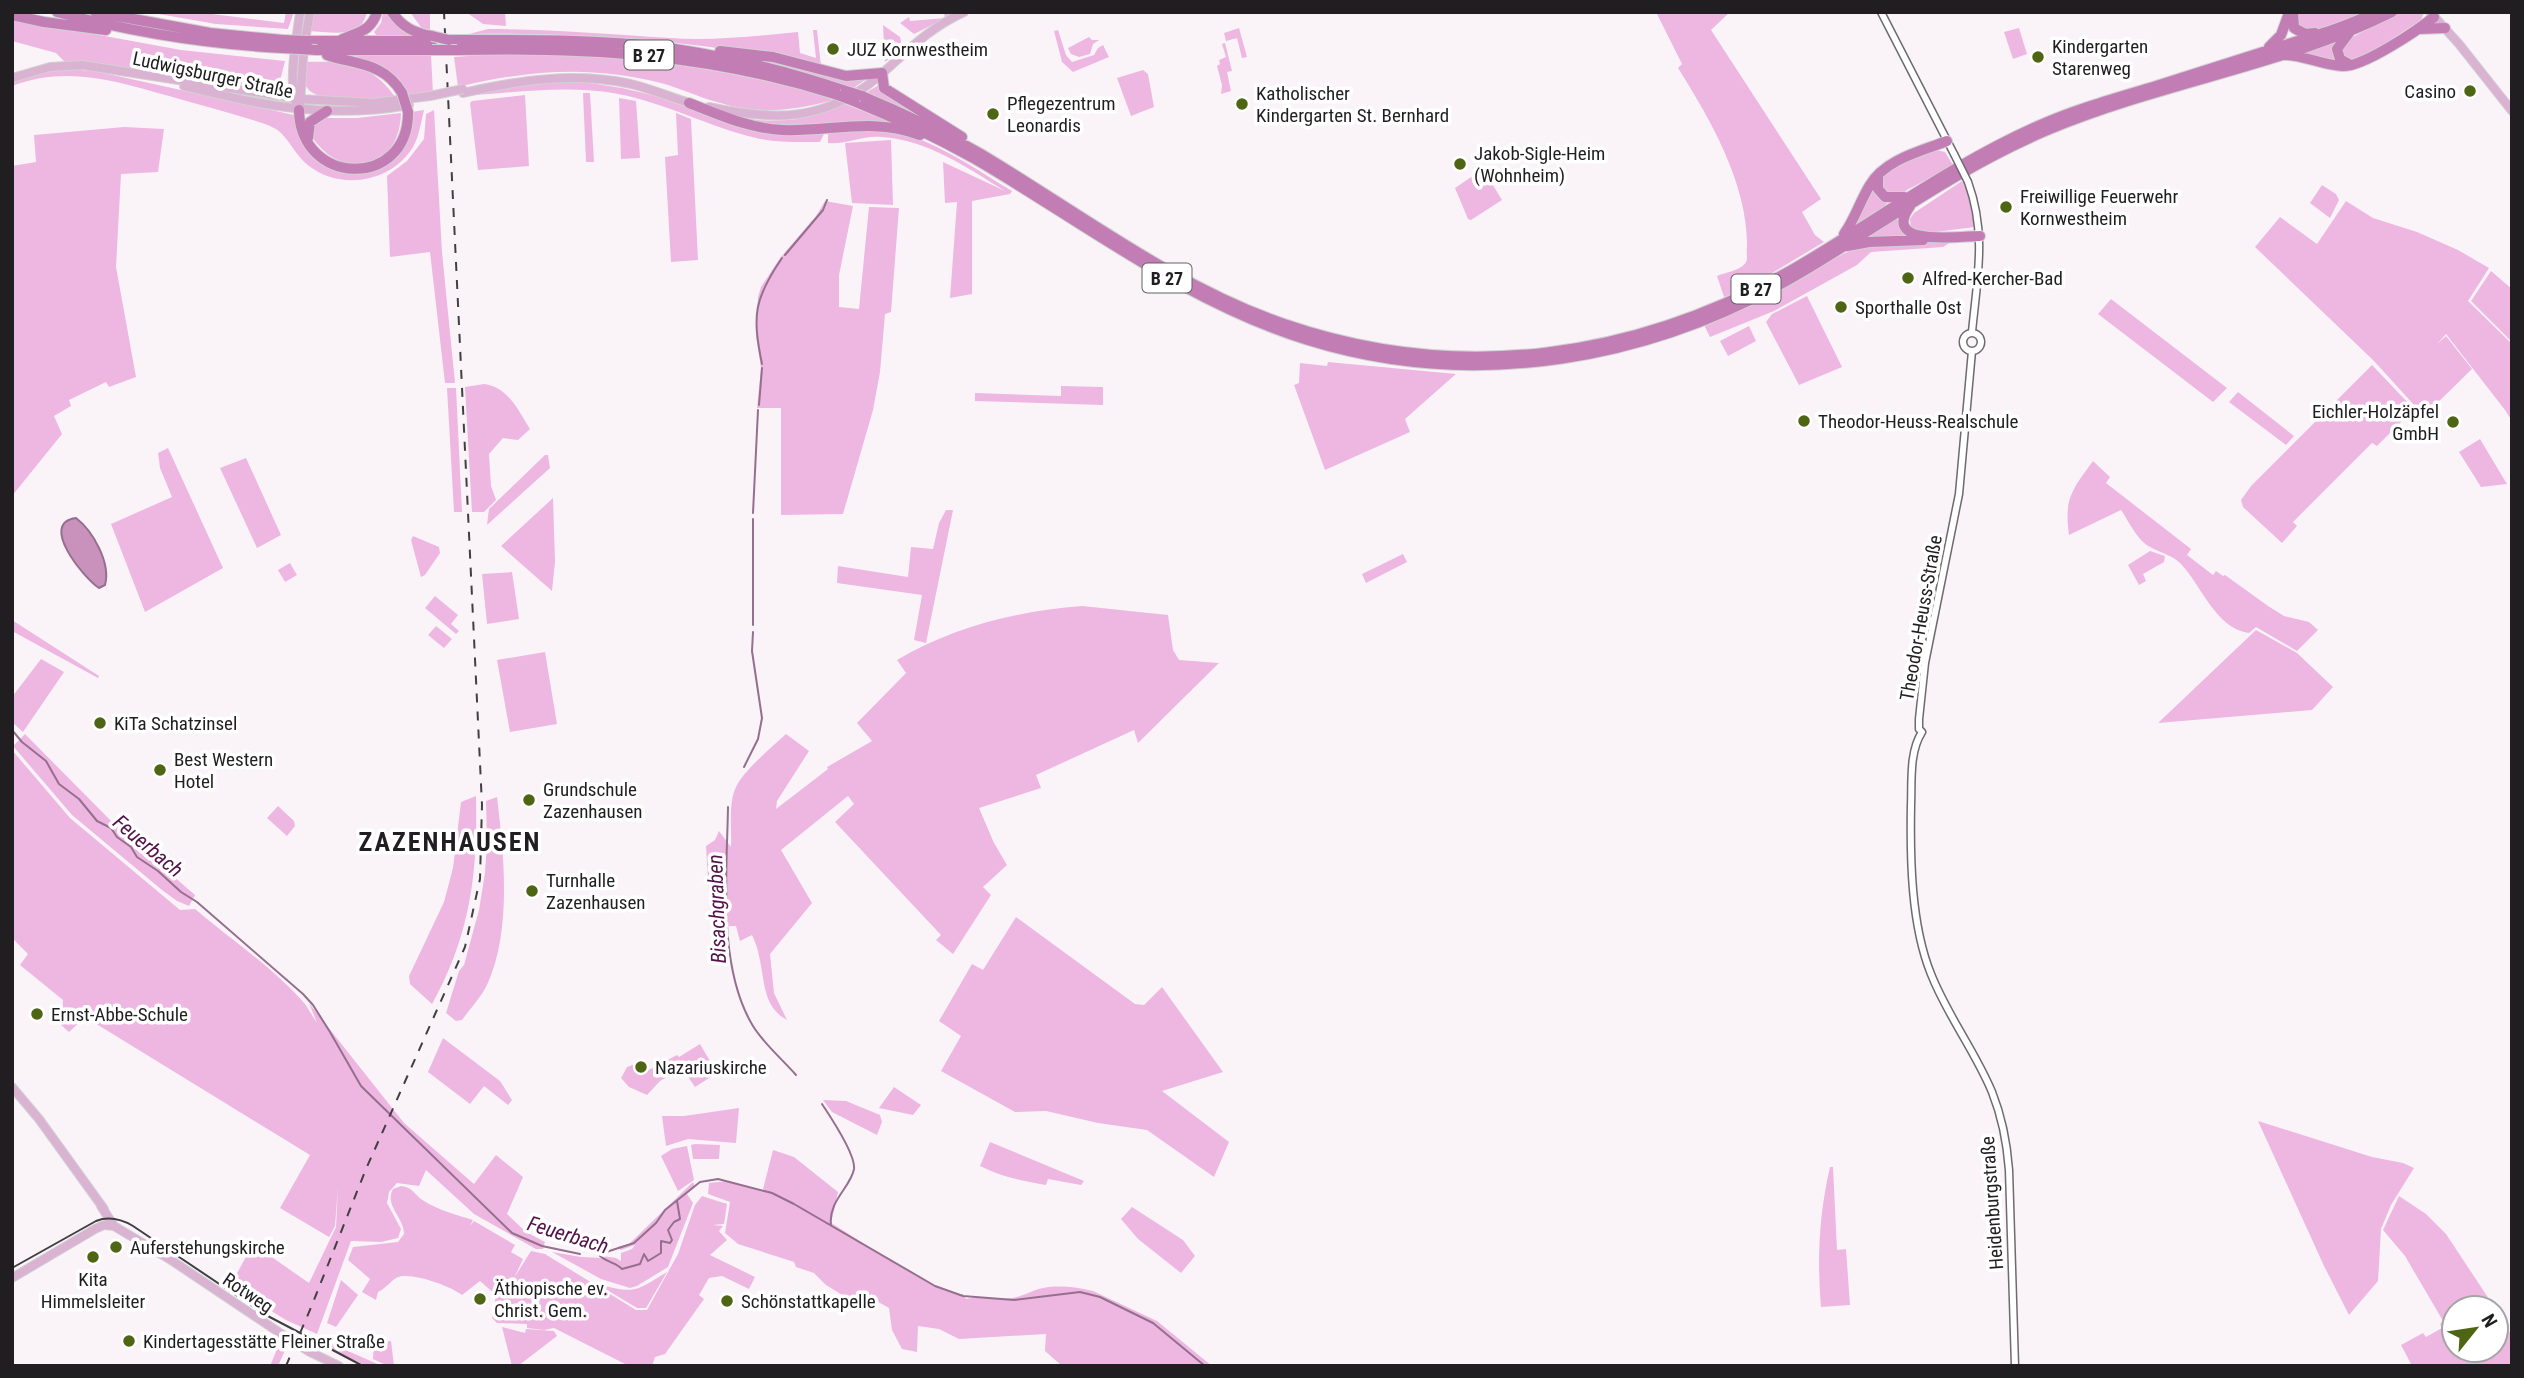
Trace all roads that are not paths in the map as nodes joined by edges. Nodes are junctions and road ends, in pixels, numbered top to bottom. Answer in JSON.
{"nodes":[{"id":1,"x":57,"y":12,"type":"edge"},
{"id":2,"x":95,"y":12,"type":"edge"},
{"id":3,"x":128,"y":12,"type":"edge"},
{"id":4,"x":300,"y":12,"type":"edge"},
{"id":5,"x":310,"y":12,"type":"edge"},
{"id":6,"x":377,"y":12,"type":"edge"},
{"id":7,"x":392,"y":12,"type":"edge"},
{"id":8,"x":964,"y":12,"type":"edge"},
{"id":9,"x":1881,"y":12,"type":"edge"},
{"id":10,"x":2291,"y":12,"type":"edge"},
{"id":11,"x":2376,"y":12,"type":"edge"},
{"id":12,"x":2392,"y":12,"type":"edge"},
{"id":13,"x":12,"y":15,"type":"edge"},
{"id":14,"x":2432,"y":15,"type":"edge"},
{"id":15,"x":155,"y":24,"type":"junction"},
{"id":16,"x":116,"y":26,"type":"junction"},
{"id":17,"x":2419,"y":29,"type":"junction"},
{"id":18,"x":2445,"y":29,"type":"junction"},
{"id":19,"x":2329,"y":31,"type":"junction"},
{"id":20,"x":2352,"y":31,"type":"junction"},
{"id":21,"x":337,"y":42,"type":"junction"},
{"id":22,"x":432,"y":42,"type":"junction"},
{"id":23,"x":454,"y":43,"type":"junction"},
{"id":24,"x":283,"y":44,"type":"junction"},
{"id":25,"x":317,"y":46,"type":"junction"},
{"id":26,"x":672,"y":49,"type":"junction"},
{"id":27,"x":2262,"y":52,"type":"junction"},
{"id":28,"x":2276,"y":55,"type":"junction"},
{"id":29,"x":2246,"y":61,"type":"junction"},
{"id":30,"x":2353,"y":64,"type":"junction"},
{"id":31,"x":120,"y":71,"type":"junction"},
{"id":32,"x":294,"y":72,"type":"junction"},
{"id":33,"x":882,"y":73,"type":"junction"},
{"id":34,"x":12,"y":78,"type":"edge"},
{"id":35,"x":302,"y":79,"type":"junction"},
{"id":36,"x":463,"y":91,"type":"junction"},
{"id":37,"x":842,"y":93,"type":"junction"},
{"id":38,"x":270,"y":95,"type":"junction"},
{"id":39,"x":858,"y":96,"type":"junction"},
{"id":40,"x":297,"y":98,"type":"junction"},
{"id":41,"x":689,"y":103,"type":"junction"},
{"id":42,"x":326,"y":106,"type":"junction"},
{"id":43,"x":299,"y":110,"type":"junction"},
{"id":44,"x":726,"y":111,"type":"junction"},
{"id":45,"x":2512,"y":111,"type":"edge"},
{"id":46,"x":1947,"y":141,"type":"junction"},
{"id":47,"x":307,"y":142,"type":"junction"},
{"id":48,"x":956,"y":148,"type":"junction"},
{"id":49,"x":1011,"y":173,"type":"junction"},
{"id":50,"x":1878,"y":175,"type":"junction"},
{"id":51,"x":1913,"y":198,"type":"junction"},
{"id":52,"x":1980,"y":236,"type":"junction"},
{"id":53,"x":1935,"y":237,"type":"junction"},
{"id":54,"x":1841,"y":244,"type":"junction"},
{"id":55,"x":1286,"y":328,"type":"junction"},
{"id":56,"x":1972,"y":332,"type":"junction"},
{"id":57,"x":1972,"y":351,"type":"junction"},
{"id":58,"x":1918,"y":930,"type":"joint"},
{"id":59,"x":12,"y":1087,"type":"edge"},
{"id":60,"x":101,"y":1206,"type":"junction"},
{"id":61,"x":114,"y":1226,"type":"junction"},
{"id":62,"x":98,"y":1227,"type":"junction"},
{"id":63,"x":125,"y":1232,"type":"junction"},
{"id":64,"x":12,"y":1278,"type":"edge"},
{"id":65,"x":339,"y":1366,"type":"edge"},
{"id":66,"x":2015,"y":1366,"type":"edge"}],
"edges":[{"from":1,"to":16,"type":"highway","number":"B 27"},
{"from":2,"to":15,"type":"highway","number":"B 27"},
{"from":3,"to":15,"type":"highway"},
{"from":4,"to":32,"type":"main road"},
{"from":5,"to":35,"type":"main road"},
{"from":6,"to":21,"type":"highway","number":"B 27"},
{"from":7,"to":22,"type":"highway","number":"B 27"},
{"from":8,"to":33,"type":"main road"},
{"from":9,"to":46,"type":"street","name":"Theodor-Heuss-Straße"},
{"from":10,"to":19,"type":"highway","number":"B 27"},
{"from":10,"to":27,"type":"highway","number":"B 27"},
{"from":11,"to":19,"type":"highway","number":"B 27"},
{"from":12,"to":20,"type":"highway","number":"B 27"},
{"from":13,"to":16,"type":"highway","number":"B 27"},
{"from":14,"to":17,"type":"highway"},
{"from":14,"to":18,"type":"main road"},
{"from":15,"to":24,"type":"highway","number":"B 27"},
{"from":16,"to":24,"type":"highway","number":"B 27"},
{"from":17,"to":18,"type":"highway"},
{"from":17,"to":30,"type":"highway"},
{"from":18,"to":45,"type":"main road"},
{"from":19,"to":27,"type":"highway","number":"B 27"},
{"from":20,"to":28,"type":"highway","number":"B 27"},
{"from":20,"to":30,"type":"highway"},
{"from":21,"to":22,"type":"highway","number":"B 27"},
{"from":21,"to":25,"type":"highway","number":"B 27"},
{"from":22,"to":23,"type":"highway","number":"B 27","bridge":true},
{"from":22,"to":25,"type":"highway","number":"B 27"},
{"from":23,"to":26,"type":"highway","number":"B 27"},
{"from":23,"to":37,"type":"highway","number":"B 27"},
{"from":24,"to":25,"type":"highway","number":"B 27","bridge":true},
{"from":25,"to":47,"type":"highway","number":"B 27","bridge":true},
{"from":26,"to":33,"type":"highway","number":"B 27"},
{"from":26,"to":37,"type":"highway","number":"B 27"},
{"from":27,"to":29,"type":"highway","number":"B 27"},
{"from":28,"to":29,"type":"highway","number":"B 27"},
{"from":28,"to":30,"type":"highway","number":"B 27"},
{"from":29,"to":51,"type":"highway","number":"B 27"},
{"from":31,"to":34,"type":"main road","name":"Ludwigsburger Straße"},
{"from":31,"to":38,"type":"main road","name":"Ludwigsburger Straße"},
{"from":31,"to":43,"type":"main road","name":"Ludwigsburger Straße"},
{"from":32,"to":38,"type":"main road"},
{"from":32,"to":40,"type":"main road"},
{"from":33,"to":39,"type":"main road"},
{"from":33,"to":49,"type":"highway"},
{"from":35,"to":40,"type":"main road"},
{"from":35,"to":42,"type":"main road"},
{"from":36,"to":41,"type":"main road"},
{"from":36,"to":42,"type":"main road","bridge":true},
{"from":36,"to":44,"type":"main road"},
{"from":37,"to":39,"type":"highway","number":"B 27","bridge":true},
{"from":38,"to":40,"type":"main road","name":"Ludwigsburger Straße"},
{"from":39,"to":44,"type":"main road"},
{"from":39,"to":48,"type":"highway","number":"B 27"},
{"from":39,"to":49,"type":"highway","number":"B 27"},
{"from":40,"to":42,"type":"main road","name":"Ludwigsburger Straße"},
{"from":40,"to":43,"type":"main road"},
{"from":41,"to":44,"type":"main road"},
{"from":41,"to":48,"type":"highway"},
{"from":42,"to":43,"type":"main road","name":"Ludwigsburger Straße"},
{"from":42,"to":47,"type":"highway"},
{"from":43,"to":47,"type":"highway"},
{"from":46,"to":50,"type":"highway","number":"B 27"},
{"from":46,"to":52,"type":"street","name":"Theodor-Heuss-Straße","bridge":true},
{"from":48,"to":55,"type":"highway","number":"B 27"},
{"from":49,"to":55,"type":"highway","number":"B 27"},
{"from":50,"to":51,"type":"highway"},
{"from":50,"to":54,"type":"highway","number":"B 27"},
{"from":51,"to":53,"type":"highway","number":"B 27"},
{"from":51,"to":54,"type":"highway","number":"B 27"},
{"from":52,"to":53,"type":"highway","number":"B 27"},
{"from":52,"to":56,"type":"street","name":"Theodor-Heuss-Straße"},
{"from":53,"to":54,"type":"highway","number":"B 27"},
{"from":54,"to":55,"type":"highway","number":"B 27"},
{"from":56,"to":57,"type":"street","name":"Theodor-Heuss-Straße"},
{"from":56,"to":57,"type":"street","name":"Theodor-Heuss-Straße"},
{"from":57,"to":58,"type":"street","name":"Theodor-Heuss-Straße"},
{"from":58,"to":66,"type":"street","name":"Heidenburgstraße"},
{"from":59,"to":60,"type":"main road","name":"Rotweg"},
{"from":60,"to":61,"type":"main road","name":"Rotweg"},
{"from":60,"to":62,"type":"main road"},
{"from":60,"to":63,"type":"main road","name":"Rotweg"},
{"from":61,"to":62,"type":"main road"},
{"from":61,"to":63,"type":"main road","name":"Rotweg"},
{"from":62,"to":64,"type":"main road"},
{"from":63,"to":65,"type":"main road","name":"Rotweg","bridge":true}]}
